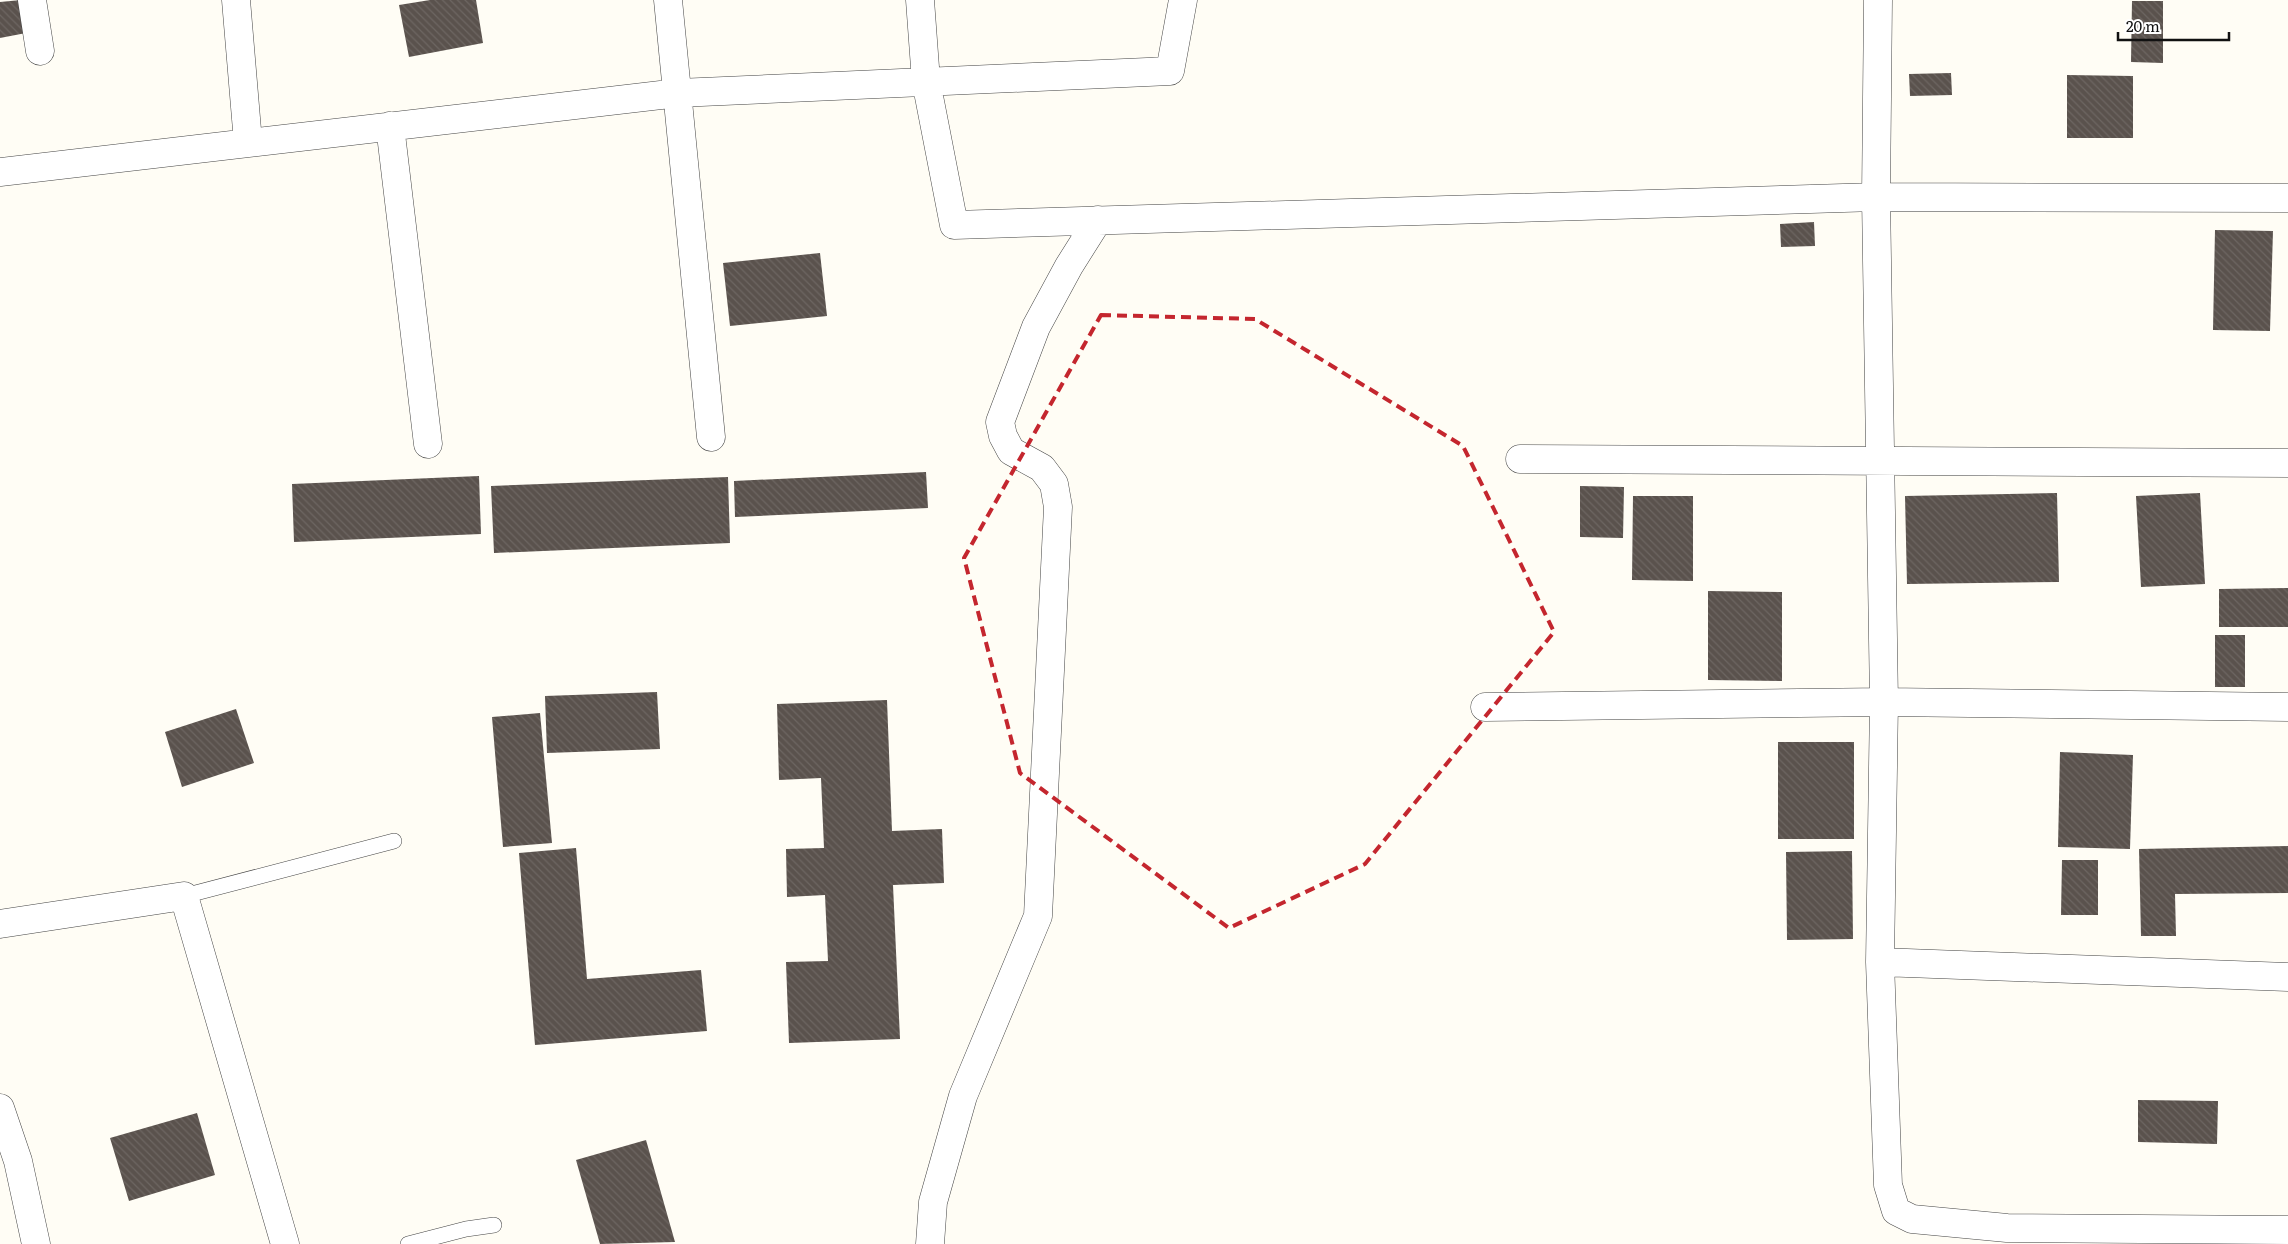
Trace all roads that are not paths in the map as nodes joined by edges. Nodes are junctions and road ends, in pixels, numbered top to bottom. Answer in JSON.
{"nodes":[{"id":1,"x":32,"y":0,"type":"edge"},
{"id":2,"x":236,"y":0,"type":"edge"},
{"id":3,"x":668,"y":0,"type":"edge"},
{"id":4,"x":920,"y":0,"type":"edge"},
{"id":5,"x":1183,"y":0,"type":"edge"},
{"id":6,"x":1878,"y":0,"type":"edge"},
{"id":7,"x":40,"y":51,"type":"dead end"},
{"id":8,"x":926,"y":81,"type":"junction"},
{"id":9,"x":678,"y":93,"type":"junction"},
{"id":10,"x":390,"y":126,"type":"junction"},
{"id":11,"x":248,"y":142,"type":"junction"},
{"id":12,"x":0,"y":172,"type":"edge"},
{"id":13,"x":1876,"y":197,"type":"junction"},
{"id":14,"x":2288,"y":198,"type":"edge"},
{"id":15,"x":1098,"y":220,"type":"junction"},
{"id":16,"x":711,"y":437,"type":"dead end"},
{"id":17,"x":428,"y":444,"type":"dead end"},
{"id":18,"x":1520,"y":459,"type":"dead end"},
{"id":19,"x":1880,"y":462,"type":"junction"},
{"id":20,"x":2288,"y":463,"type":"edge"},
{"id":21,"x":1884,"y":702,"type":"junction"},
{"id":22,"x":1486,"y":707,"type":"dead end"},
{"id":23,"x":2288,"y":707,"type":"edge"},
{"id":24,"x":394,"y":841,"type":"dead end"},
{"id":25,"x":184,"y":896,"type":"junction"},
{"id":26,"x":0,"y":924,"type":"edge"},
{"id":27,"x":1880,"y":962,"type":"junction"},
{"id":28,"x":2288,"y":977,"type":"edge"},
{"id":29,"x":0,"y":1108,"type":"edge"},
{"id":30,"x":494,"y":1225,"type":"dead end"},
{"id":31,"x":2288,"y":1230,"type":"edge"},
{"id":32,"x":36,"y":1244,"type":"edge"},
{"id":33,"x":285,"y":1244,"type":"edge"},
{"id":34,"x":408,"y":1244,"type":"edge"},
{"id":35,"x":930,"y":1244,"type":"edge"}],
"edges":[{"from":1,"to":7,"type":"street"},
{"from":2,"to":11,"type":"street"},
{"from":3,"to":9,"type":"street"},
{"from":4,"to":8,"type":"street"},
{"from":5,"to":8,"type":"street"},
{"from":6,"to":13,"type":"street"},
{"from":8,"to":9,"type":"street"},
{"from":8,"to":15,"type":"street"},
{"from":9,"to":10,"type":"street"},
{"from":9,"to":16,"type":"street"},
{"from":10,"to":11,"type":"street"},
{"from":10,"to":17,"type":"street"},
{"from":11,"to":12,"type":"street"},
{"from":13,"to":14,"type":"street"},
{"from":13,"to":15,"type":"street"},
{"from":13,"to":19,"type":"street"},
{"from":15,"to":35,"type":"street"},
{"from":18,"to":19,"type":"street"},
{"from":19,"to":20,"type":"street"},
{"from":19,"to":21,"type":"street"},
{"from":21,"to":22,"type":"street"},
{"from":21,"to":23,"type":"street"},
{"from":21,"to":27,"type":"street"},
{"from":24,"to":25,"type":"lane"},
{"from":25,"to":26,"type":"street"},
{"from":25,"to":33,"type":"street"},
{"from":27,"to":28,"type":"street"},
{"from":27,"to":31,"type":"street"},
{"from":29,"to":32,"type":"street"},
{"from":30,"to":34,"type":"lane"}]}
